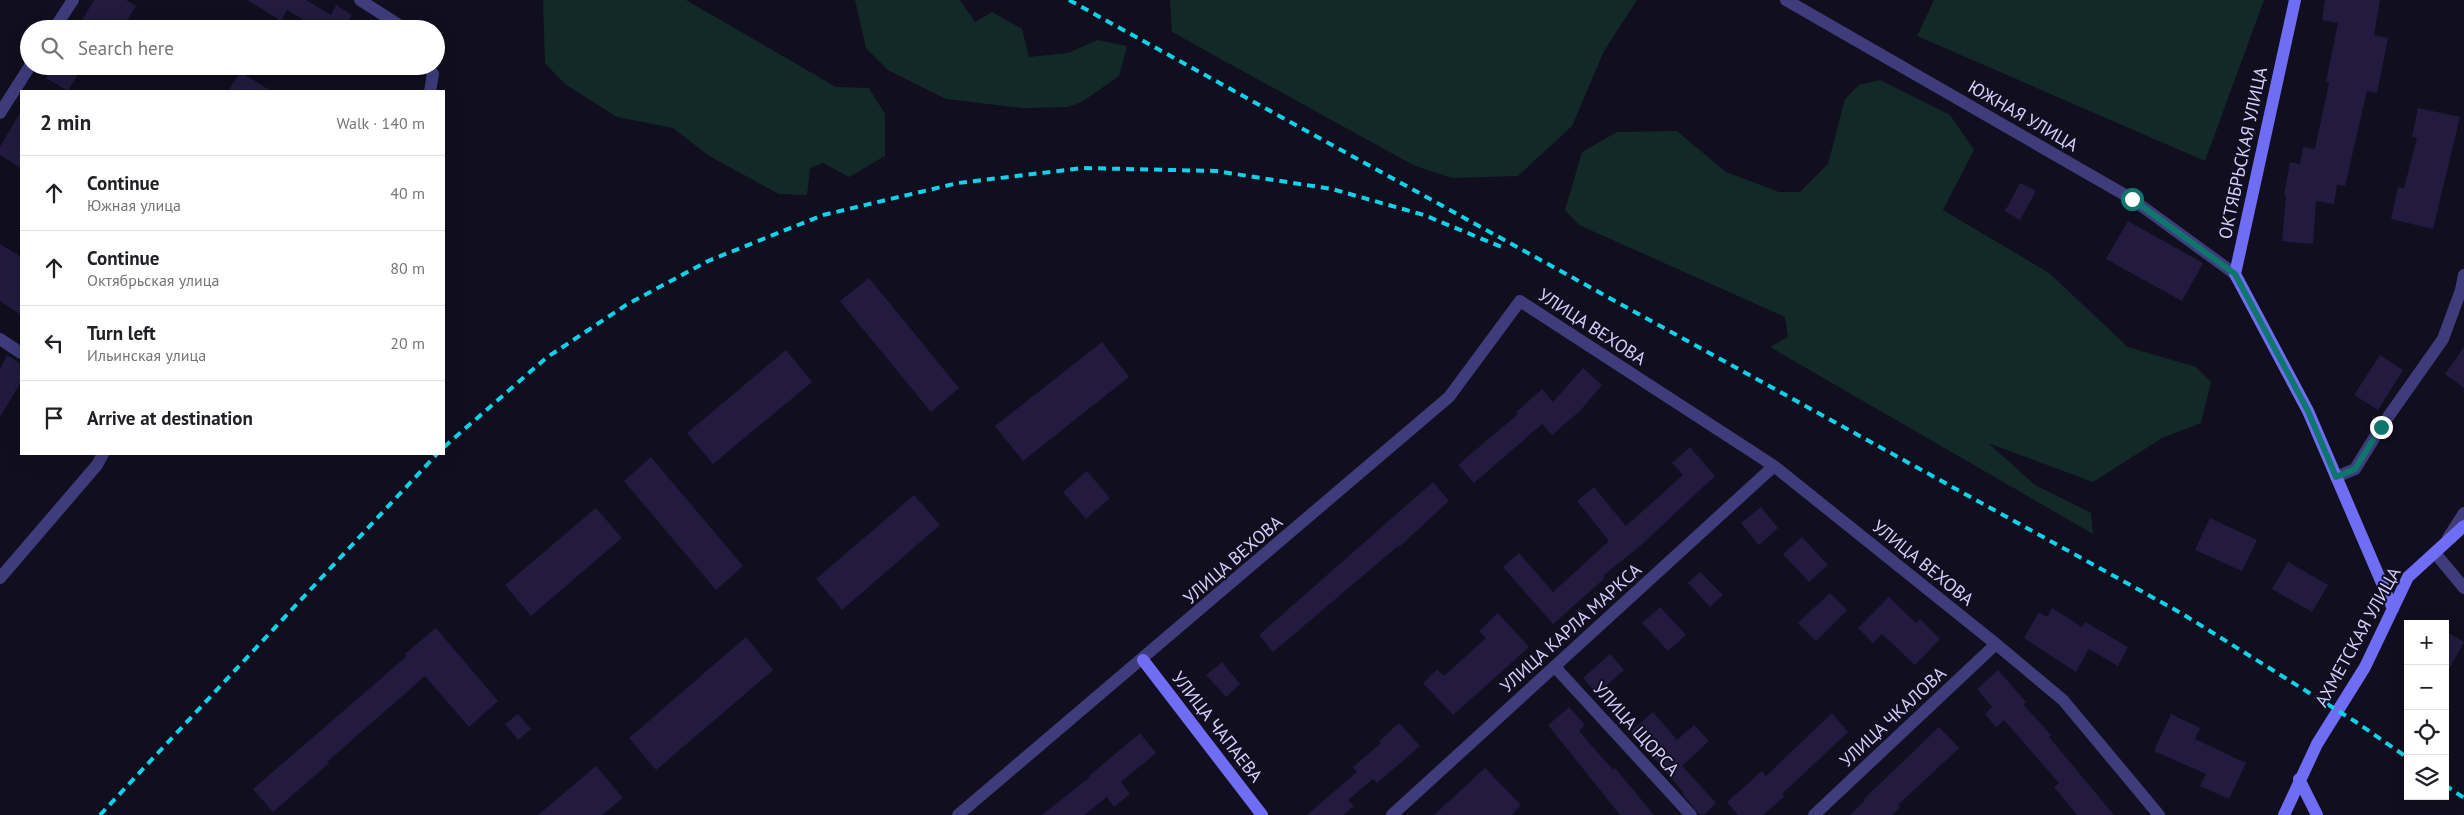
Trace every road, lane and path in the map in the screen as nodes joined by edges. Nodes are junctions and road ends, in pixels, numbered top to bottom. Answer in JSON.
{"nodes":[{"id":1,"x":73,"y":0,"type":"edge"},
{"id":2,"x":360,"y":0,"type":"edge"},
{"id":3,"x":1786,"y":0,"type":"edge"},
{"id":4,"x":2295,"y":0,"type":"edge"},
{"id":5,"x":60,"y":20,"type":"edge"},
{"id":6,"x":390,"y":20,"type":"edge"},
{"id":7,"x":24,"y":75,"type":"edge"},
{"id":8,"x":433,"y":75,"type":"edge"},
{"id":9,"x":430,"y":90,"type":"edge"},
{"id":10,"x":0,"y":113,"type":"edge"},
{"id":11,"x":2235,"y":274,"type":"junction"},
{"id":12,"x":2464,"y":276,"type":"edge"},
{"id":13,"x":0,"y":339,"type":"edge"},
{"id":14,"x":20,"y":352,"type":"edge"},
{"id":15,"x":102,"y":455,"type":"edge"},
{"id":16,"x":1774,"y":466,"type":"junction"},
{"id":17,"x":2336,"y":477,"type":"junction"},
{"id":18,"x":2464,"y":513,"type":"edge"},
{"id":19,"x":2464,"y":526,"type":"edge"},
{"id":20,"x":2439,"y":549,"type":"junction"},
{"id":21,"x":0,"y":578,"type":"edge"},
{"id":22,"x":2464,"y":588,"type":"edge"},
{"id":23,"x":2393,"y":609,"type":"junction"},
{"id":24,"x":1996,"y":644,"type":"junction"},
{"id":25,"x":1143,"y":660,"type":"junction"},
{"id":26,"x":1555,"y":666,"type":"junction"},
{"id":27,"x":2300,"y":779,"type":"junction"},
{"id":28,"x":958,"y":815,"type":"edge"},
{"id":29,"x":1262,"y":815,"type":"edge"},
{"id":30,"x":1392,"y":815,"type":"edge"},
{"id":31,"x":1691,"y":815,"type":"edge"},
{"id":32,"x":1814,"y":815,"type":"edge"},
{"id":33,"x":2159,"y":815,"type":"edge"},
{"id":34,"x":2284,"y":815,"type":"edge"},
{"id":35,"x":2316,"y":815,"type":"edge"}],
"edges":[{"from":1,"to":5,"type":"street"},
{"from":2,"to":6,"type":"street"},
{"from":3,"to":11,"type":"street","name":"ЮЖНАЯ УЛИЦА"},
{"from":4,"to":11,"type":"street","name":"ОКТЯБРЬСКАЯ УЛИЦА"},
{"from":7,"to":10,"type":"street"},
{"from":8,"to":9,"type":"street"},
{"from":11,"to":17,"type":"street"},
{"from":12,"to":17,"type":"street"},
{"from":13,"to":14,"type":"street"},
{"from":15,"to":21,"type":"street"},
{"from":16,"to":24,"type":"street","name":"УЛИЦА ВЕХОВА"},
{"from":16,"to":25,"type":"street","name":"УЛИЦА ВЕХОВА"},
{"from":16,"to":26,"type":"street","name":"УЛИЦА КАРЛА МАРКСА"},
{"from":17,"to":23,"type":"street"},
{"from":18,"to":20,"type":"street"},
{"from":19,"to":20,"type":"street","name":"АХМЕТСКАЯ УЛИЦА"},
{"from":20,"to":22,"type":"street"},
{"from":20,"to":23,"type":"street","name":"АХМЕТСКАЯ УЛИЦА"},
{"from":23,"to":27,"type":"street","name":"АХМЕТСКАЯ УЛИЦА"},
{"from":24,"to":32,"type":"street","name":"УЛИЦА ЧКАЛОВА"},
{"from":24,"to":33,"type":"street","name":"УЛИЦА ВЕХОВА"},
{"from":25,"to":28,"type":"street","name":"УЛИЦА ВЕХОВА"},
{"from":25,"to":29,"type":"street","name":"УЛИЦА ЧАПАЕВА"},
{"from":26,"to":30,"type":"street","name":"УЛИЦА КАРЛА МАРКСА"},
{"from":26,"to":31,"type":"street","name":"УЛИЦА ЩОРСА"},
{"from":27,"to":34,"type":"street","name":"АХМЕТСКАЯ УЛИЦА"},
{"from":27,"to":35,"type":"street"}]}
